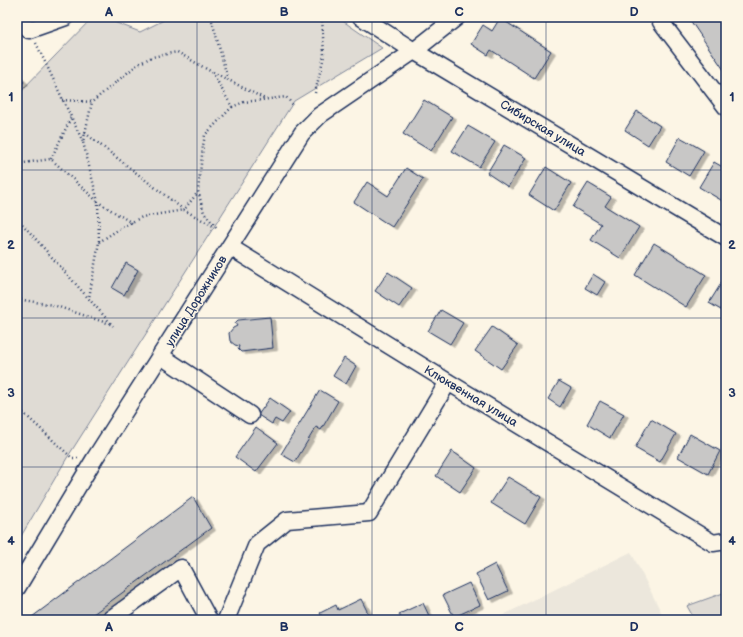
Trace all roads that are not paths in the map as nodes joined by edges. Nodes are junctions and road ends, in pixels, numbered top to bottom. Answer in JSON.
{"nodes":[{"id":1,"x":66,"y":17,"type":"edge"},
{"id":2,"x":361,"y":17,"type":"edge"},
{"id":3,"x":457,"y":17,"type":"edge"},
{"id":4,"x":663,"y":17,"type":"edge"},
{"id":5,"x":17,"y":19,"type":"edge"},
{"id":6,"x":414,"y":51,"type":"junction"},
{"id":7,"x":726,"y":107,"type":"edge"},
{"id":8,"x":726,"y":238,"type":"edge"},
{"id":9,"x":230,"y":247,"type":"junction"},
{"id":10,"x":161,"y":356,"type":"junction"},
{"id":11,"x":448,"y":382,"type":"junction"},
{"id":12,"x":250,"y":415,"type":"dead end"},
{"id":13,"x":720,"y":542,"type":"edge"},
{"id":14,"x":17,"y":588,"type":"edge"},
{"id":15,"x":109,"y":620,"type":"edge"},
{"id":16,"x":209,"y":620,"type":"edge"},
{"id":17,"x":226,"y":620,"type":"edge"}],
"edges":[{"from":1,"to":5,"type":"street"},
{"from":2,"to":6,"type":"street","name":"Сибирская улица"},
{"from":3,"to":6,"type":"street","name":"улица Дорожников"},
{"from":4,"to":7,"type":"street"},
{"from":6,"to":8,"type":"street","name":"Сибирская улица"},
{"from":6,"to":9,"type":"street","name":"улица Дорожников"},
{"from":9,"to":10,"type":"street","name":"улица Дорожников"},
{"from":9,"to":11,"type":"street","name":"Клюквенная улица"},
{"from":10,"to":12,"type":"street"},
{"from":10,"to":14,"type":"street","name":"улица Дорожников"},
{"from":11,"to":13,"type":"street","name":"Клюквенная улица"},
{"from":11,"to":17,"type":"street"},
{"from":15,"to":16,"type":"street"}]}
